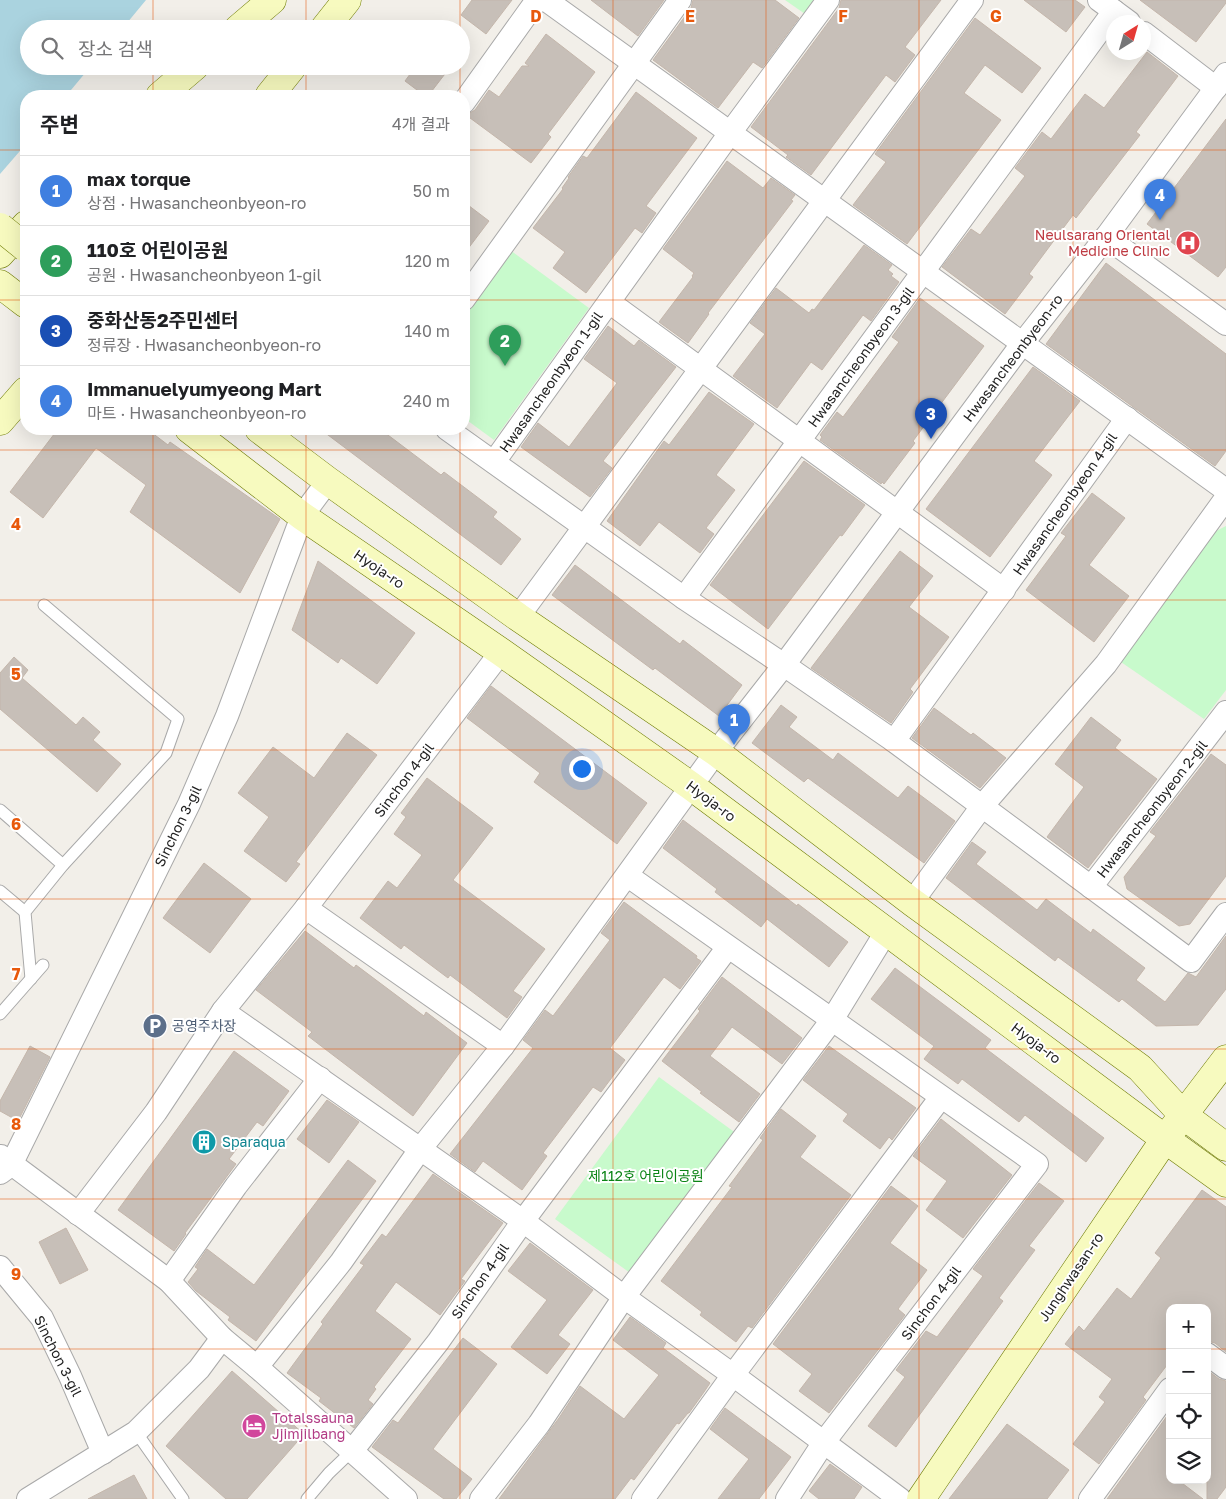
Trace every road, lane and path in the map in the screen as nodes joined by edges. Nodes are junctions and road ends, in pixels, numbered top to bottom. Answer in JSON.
{"nodes":[{"id":1,"x":272,"y":0,"type":"edge"},
{"id":2,"x":347,"y":0,"type":"edge"},
{"id":3,"x":537,"y":0,"type":"edge"},
{"id":4,"x":546,"y":0,"type":"edge"},
{"id":5,"x":680,"y":0,"type":"edge"},
{"id":6,"x":972,"y":0,"type":"edge"},
{"id":7,"x":823,"y":7,"type":"edge"},
{"id":8,"x":1114,"y":11,"type":"edge"},
{"id":9,"x":249,"y":20,"type":"edge"},
{"id":10,"x":331,"y":20,"type":"edge"},
{"id":11,"x":1151,"y":38,"type":"edge"},
{"id":12,"x":635,"y":64,"type":"junction"},
{"id":13,"x":184,"y":75,"type":"edge"},
{"id":14,"x":286,"y":75,"type":"edge"},
{"id":15,"x":1221,"y":81,"type":"edge"},
{"id":16,"x":167,"y":90,"type":"edge"},
{"id":17,"x":274,"y":90,"type":"edge"},
{"id":18,"x":470,"y":94,"type":"edge"},
{"id":19,"x":730,"y":133,"type":"junction"},
{"id":20,"x":824,"y":201,"type":"junction"},
{"id":21,"x":0,"y":227,"type":"edge"},
{"id":22,"x":20,"y":232,"type":"edge"},
{"id":23,"x":1106,"y":237,"type":"junction"},
{"id":24,"x":20,"y":243,"type":"edge"},
{"id":25,"x":0,"y":254,"type":"edge"},
{"id":26,"x":923,"y":272,"type":"junction"},
{"id":27,"x":0,"y":284,"type":"edge"},
{"id":28,"x":470,"y":291,"type":"edge"},
{"id":29,"x":20,"y":299,"type":"edge"},
{"id":30,"x":609,"y":302,"type":"junction"},
{"id":31,"x":1226,"y":324,"type":"edge"},
{"id":32,"x":1022,"y":344,"type":"junction"},
{"id":33,"x":701,"y":370,"type":"junction"},
{"id":34,"x":20,"y":398,"type":"edge"},
{"id":35,"x":1127,"y":418,"type":"junction"},
{"id":36,"x":0,"y":421,"type":"edge"},
{"id":37,"x":197,"y":435,"type":"edge"},
{"id":38,"x":267,"y":435,"type":"edge"},
{"id":39,"x":456,"y":435,"type":"edge"},
{"id":40,"x":800,"y":441,"type":"junction"},
{"id":41,"x":494,"y":462,"type":"junction"},
{"id":42,"x":328,"y":481,"type":"junction"},
{"id":43,"x":1226,"y":490,"type":"edge"},
{"id":44,"x":1226,"y":498,"type":"edge"},
{"id":45,"x":897,"y":512,"type":"junction"},
{"id":46,"x":302,"y":516,"type":"junction"},
{"id":47,"x":584,"y":527,"type":"junction"},
{"id":48,"x":1004,"y":590,"type":"junction"},
{"id":49,"x":684,"y":598,"type":"junction"},
{"id":50,"x":44,"y":605,"type":"dead end"},
{"id":51,"x":518,"y":617,"type":"junction"},
{"id":52,"x":501,"y":652,"type":"junction"},
{"id":53,"x":784,"y":665,"type":"junction"},
{"id":54,"x":1226,"y":712,"type":"edge"},
{"id":55,"x":1219,"y":735,"type":"edge"},
{"id":56,"x":894,"y":742,"type":"junction"},
{"id":57,"x":716,"y":752,"type":"junction"},
{"id":58,"x":691,"y":786,"type":"junction"},
{"id":59,"x":983,"y":806,"type":"junction"},
{"id":60,"x":0,"y":810,"type":"edge"},
{"id":61,"x":63,"y":866,"type":"junction"},
{"id":62,"x":628,"y":876,"type":"junction"},
{"id":63,"x":1091,"y":887,"type":"junction"},
{"id":64,"x":0,"y":891,"type":"edge"},
{"id":65,"x":912,"y":902,"type":"junction"},
{"id":66,"x":306,"y":908,"type":"junction"},
{"id":67,"x":25,"y":912,"type":"junction"},
{"id":68,"x":1226,"y":914,"type":"edge"},
{"id":69,"x":886,"y":932,"type":"junction"},
{"id":70,"x":728,"y":947,"type":"junction"},
{"id":71,"x":43,"y":965,"type":"dead end"},
{"id":72,"x":31,"y":979,"type":"junction"},
{"id":73,"x":223,"y":1011,"type":"junction"},
{"id":74,"x":0,"y":1014,"type":"edge"},
{"id":75,"x":832,"y":1020,"type":"junction"},
{"id":76,"x":503,"y":1046,"type":"junction"},
{"id":77,"x":1226,"y":1058,"type":"edge"},
{"id":78,"x":320,"y":1078,"type":"junction"},
{"id":79,"x":941,"y":1097,"type":"junction"},
{"id":80,"x":1183,"y":1115,"type":"junction"},
{"id":81,"x":1165,"y":1139,"type":"junction"},
{"id":82,"x":1226,"y":1147,"type":"edge"},
{"id":83,"x":421,"y":1148,"type":"junction"},
{"id":84,"x":4,"y":1165,"type":"edge"},
{"id":85,"x":1226,"y":1182,"type":"edge"},
{"id":86,"x":78,"y":1214,"type":"junction"},
{"id":87,"x":523,"y":1221,"type":"junction"},
{"id":88,"x":0,"y":1267,"type":"edge"},
{"id":89,"x":169,"y":1281,"type":"junction"},
{"id":90,"x":624,"y":1297,"type":"junction"},
{"id":91,"x":222,"y":1338,"type":"junction"},
{"id":92,"x":1211,"y":1357,"type":"edge"},
{"id":93,"x":257,"y":1367,"type":"junction"},
{"id":94,"x":1226,"y":1368,"type":"edge"},
{"id":95,"x":733,"y":1375,"type":"junction"},
{"id":96,"x":1166,"y":1394,"type":"edge"},
{"id":97,"x":136,"y":1432,"type":"junction"},
{"id":98,"x":824,"y":1442,"type":"junction"},
{"id":99,"x":352,"y":1451,"type":"junction"},
{"id":100,"x":103,"y":1453,"type":"junction"},
{"id":101,"x":28,"y":1499,"type":"edge"},
{"id":102,"x":183,"y":1499,"type":"edge"},
{"id":103,"x":307,"y":1499,"type":"edge"},
{"id":104,"x":406,"y":1499,"type":"edge"},
{"id":105,"x":481,"y":1499,"type":"edge"},
{"id":106,"x":643,"y":1499,"type":"edge"},
{"id":107,"x":787,"y":1499,"type":"edge"},
{"id":108,"x":900,"y":1499,"type":"edge"},
{"id":109,"x":921,"y":1499,"type":"edge"},
{"id":110,"x":1090,"y":1499,"type":"edge"}],
"edges":[{"from":1,"to":9,"type":"street"},
{"from":2,"to":10,"type":"street"},
{"from":3,"to":18,"type":"street"},
{"from":4,"to":12,"type":"street","name":"Hwasancheonbyeon 3-gil"},
{"from":5,"to":12,"type":"street"},
{"from":6,"to":20,"type":"street"},
{"from":7,"to":19,"type":"street"},
{"from":8,"to":26,"type":"street","name":"Hwasancheonbyeon 3-gil"},
{"from":11,"to":15,"type":"street"},
{"from":12,"to":19,"type":"street","name":"Hwasancheonbyeon 3-gil"},
{"from":12,"to":28,"type":"street"},
{"from":13,"to":16,"type":"street"},
{"from":14,"to":17,"type":"street"},
{"from":15,"to":23,"type":"street","name":"Hwasancheonbyeon-ro"},
{"from":19,"to":20,"type":"street","name":"Hwasancheonbyeon 3-gil"},
{"from":19,"to":30,"type":"street"},
{"from":20,"to":26,"type":"street","name":"Hwasancheonbyeon 3-gil"},
{"from":20,"to":33,"type":"street"},
{"from":21,"to":24,"type":"street","bridge":true},
{"from":22,"to":25,"type":"street"},
{"from":23,"to":31,"type":"street"},
{"from":23,"to":32,"type":"street","name":"Hwasancheonbyeon-ro"},
{"from":26,"to":32,"type":"street","name":"Hwasancheonbyeon 3-gil"},
{"from":26,"to":40,"type":"street","name":"Hwasancheonbyeon 3-gil"},
{"from":27,"to":29,"type":"street"},
{"from":30,"to":33,"type":"street"},
{"from":30,"to":41,"type":"street","name":"Hwasancheonbyeon 1-gil"},
{"from":32,"to":35,"type":"street","name":"Hwasancheonbyeon 4-gil"},
{"from":32,"to":45,"type":"street","name":"Hwasancheonbyeon-ro"},
{"from":33,"to":40,"type":"street"},
{"from":33,"to":47,"type":"street"},
{"from":34,"to":36,"type":"street"},
{"from":35,"to":43,"type":"street","name":"Hwasancheonbyeon 4-gil"},
{"from":35,"to":48,"type":"street","name":"Hwasancheonbyeon 4-gil"},
{"from":37,"to":46,"type":"street","name":"Hyoja-ro"},
{"from":38,"to":42,"type":"street"},
{"from":39,"to":41,"type":"street","name":"Hwasancheonbyeon 1-gil"},
{"from":40,"to":45,"type":"street"},
{"from":40,"to":49,"type":"street"},
{"from":41,"to":47,"type":"street","name":"Hwasancheonbyeon 1-gil"},
{"from":42,"to":46,"type":"street","name":"Sinchon 3-gil"},
{"from":42,"to":51,"type":"street"},
{"from":44,"to":59,"type":"street"},
{"from":45,"to":48,"type":"street"},
{"from":45,"to":53,"type":"street","name":"Hwasancheonbyeon-ro"},
{"from":46,"to":52,"type":"street","name":"Hyoja-ro"},
{"from":46,"to":84,"type":"street","name":"Sinchon 3-gil"},
{"from":47,"to":49,"type":"street","name":"Hwasancheonbyeon 1-gil"},
{"from":47,"to":51,"type":"street"},
{"from":48,"to":56,"type":"street"},
{"from":49,"to":53,"type":"street","name":"Hwasancheonbyeon 1-gil"},
{"from":50,"to":61,"type":"lane"},
{"from":51,"to":57,"type":"street"},
{"from":52,"to":58,"type":"street","name":"Hyoja-ro"},
{"from":52,"to":66,"type":"street","name":"Sinchon 4-gil"},
{"from":53,"to":56,"type":"street","name":"Hwasancheonbyeon 2-gil"},
{"from":53,"to":57,"type":"street","name":"Hwasancheonbyeon-ro"},
{"from":54,"to":55,"type":"street"},
{"from":55,"to":63,"type":"street","name":"Hwasancheonbyeon 2-gil"},
{"from":56,"to":59,"type":"street","name":"Hwasancheonbyeon 2-gil"},
{"from":57,"to":58,"type":"street","name":"Hwasancheonbyeon-ro"},
{"from":57,"to":65,"type":"street"},
{"from":58,"to":62,"type":"street"},
{"from":58,"to":69,"type":"street","name":"Hyoja-ro"},
{"from":59,"to":63,"type":"street","name":"Hwasancheonbyeon 2-gil"},
{"from":59,"to":65,"type":"street"},
{"from":60,"to":61,"type":"lane"},
{"from":61,"to":67,"type":"lane"},
{"from":62,"to":70,"type":"street"},
{"from":62,"to":76,"type":"street"},
{"from":63,"to":68,"type":"street","name":"Hwasancheonbyeon 2-gil"},
{"from":64,"to":67,"type":"lane"},
{"from":65,"to":80,"type":"street"},
{"from":66,"to":73,"type":"street","name":"Sinchon 4-gil"},
{"from":66,"to":76,"type":"street"},
{"from":67,"to":72,"type":"lane"},
{"from":69,"to":75,"type":"street"},
{"from":69,"to":81,"type":"street","name":"Hyoja-ro"},
{"from":70,"to":75,"type":"street"},
{"from":70,"to":87,"type":"street","name":"Sinchon 4-gil"},
{"from":71,"to":72,"type":"lane"},
{"from":72,"to":74,"type":"lane"},
{"from":73,"to":78,"type":"street"},
{"from":73,"to":86,"type":"street","name":"Sinchon 4-gil"},
{"from":75,"to":79,"type":"street"},
{"from":75,"to":90,"type":"street"},
{"from":76,"to":83,"type":"street"},
{"from":77,"to":80,"type":"street","name":"Junghwasan-ro"},
{"from":78,"to":83,"type":"street"},
{"from":78,"to":89,"type":"street"},
{"from":79,"to":95,"type":"street"},
{"from":79,"to":98,"type":"street","name":"Sinchon 4-gil"},
{"from":80,"to":81,"type":"street","name":"Junghwasan-ro"},
{"from":80,"to":82,"type":"street"},
{"from":81,"to":85,"type":"street","name":"Hyoja-ro"},
{"from":81,"to":109,"type":"street","name":"Junghwasan-ro"},
{"from":83,"to":87,"type":"street"},
{"from":83,"to":93,"type":"street"},
{"from":84,"to":86,"type":"street","name":"Sinchon 3-gil"},
{"from":86,"to":89,"type":"street","name":"Sinchon 3-gil"},
{"from":87,"to":90,"type":"street"},
{"from":87,"to":99,"type":"street","name":"Sinchon 4-gil"},
{"from":88,"to":100,"type":"street","name":"Sinchon 3-gil"},
{"from":89,"to":91,"type":"street","name":"Sinchon 3-gil"},
{"from":90,"to":95,"type":"street"},
{"from":90,"to":105,"type":"street"},
{"from":91,"to":93,"type":"street","name":"Sinchon 3-gil"},
{"from":91,"to":97,"type":"street"},
{"from":92,"to":94,"type":"street"},
{"from":93,"to":99,"type":"street","name":"Sinchon 3-gil"},
{"from":95,"to":98,"type":"street"},
{"from":95,"to":106,"type":"street"},
{"from":96,"to":110,"type":"street"},
{"from":97,"to":100,"type":"street"},
{"from":97,"to":102,"type":"lane"},
{"from":98,"to":107,"type":"street","name":"Sinchon 4-gil"},
{"from":98,"to":108,"type":"street"},
{"from":99,"to":103,"type":"lane"},
{"from":99,"to":104,"type":"street","name":"Sinchon 3-gil"},
{"from":100,"to":101,"type":"street"}]}
